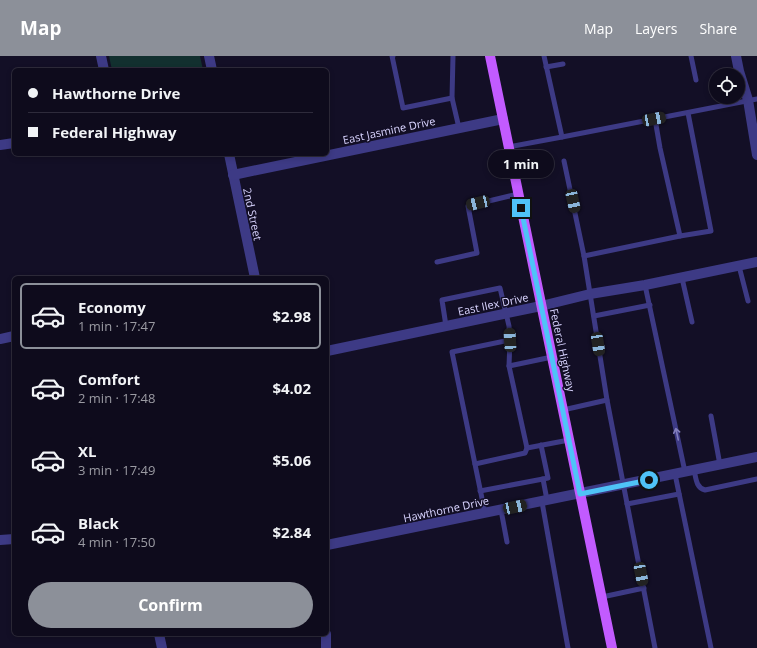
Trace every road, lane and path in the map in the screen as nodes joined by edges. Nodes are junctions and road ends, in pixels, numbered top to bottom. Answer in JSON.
{"nodes":[{"id":1,"x":101,"y":56,"type":"edge"},
{"id":2,"x":209,"y":56,"type":"edge"},
{"id":3,"x":393,"y":56,"type":"edge"},
{"id":4,"x":453,"y":56,"type":"edge"},
{"id":5,"x":490,"y":56,"type":"edge"},
{"id":6,"x":544,"y":56,"type":"edge"},
{"id":7,"x":691,"y":56,"type":"edge"},
{"id":8,"x":736,"y":56,"type":"edge"},
{"id":9,"x":563,"y":64,"type":"dead end"},
{"id":10,"x":546,"y":67,"type":"junction"},
{"id":11,"x":104,"y":68,"type":"edge"},
{"id":12,"x":212,"y":68,"type":"edge"},
{"id":13,"x":696,"y":80,"type":"dead end"},
{"id":14,"x":452,"y":98,"type":"junction"},
{"id":15,"x":753,"y":100,"type":"edge"},
{"id":16,"x":688,"y":113,"type":"junction"},
{"id":17,"x":503,"y":119,"type":"junction"},
{"id":18,"x":654,"y":119,"type":"junction"},
{"id":19,"x":459,"y":128,"type":"junction"},
{"id":20,"x":562,"y":137,"type":"junction"},
{"id":21,"x":12,"y":143,"type":"edge"},
{"id":22,"x":0,"y":146,"type":"edge"},
{"id":23,"x":508,"y":147,"type":"junction"},
{"id":24,"x":329,"y":155,"type":"edge"},
{"id":25,"x":757,"y":155,"type":"edge"},
{"id":26,"x":229,"y":156,"type":"edge"},
{"id":27,"x":324,"y":156,"type":"edge"},
{"id":28,"x":564,"y":161,"type":"dead end"},
{"id":29,"x":233,"y":175,"type":"junction"},
{"id":30,"x":518,"y":194,"type":"junction"},
{"id":31,"x":680,"y":236,"type":"junction"},
{"id":32,"x":584,"y":256,"type":"junction"},
{"id":33,"x":437,"y":262,"type":"dead end"},
{"id":34,"x":757,"y":262,"type":"edge"},
{"id":35,"x":739,"y":266,"type":"junction"},
{"id":36,"x":255,"y":276,"type":"edge"},
{"id":37,"x":682,"y":278,"type":"junction"},
{"id":38,"x":645,"y":285,"type":"junction"},
{"id":39,"x":590,"y":294,"type":"junction"},
{"id":40,"x":748,"y":302,"type":"dead end"},
{"id":41,"x":650,"y":305,"type":"junction"},
{"id":42,"x":541,"y":306,"type":"junction"},
{"id":43,"x":506,"y":314,"type":"junction"},
{"id":44,"x":594,"y":316,"type":"junction"},
{"id":45,"x":692,"y":322,"type":"dead end"},
{"id":46,"x":446,"y":326,"type":"junction"},
{"id":47,"x":12,"y":336,"type":"edge"},
{"id":48,"x":0,"y":339,"type":"edge"},
{"id":49,"x":510,"y":340,"type":"junction"},
{"id":50,"x":329,"y":351,"type":"edge"},
{"id":51,"x":552,"y":357,"type":"junction"},
{"id":52,"x":509,"y":366,"type":"junction"},
{"id":53,"x":607,"y":400,"type":"junction"},
{"id":54,"x":563,"y":410,"type":"junction"},
{"id":55,"x":711,"y":416,"type":"dead end"},
{"id":56,"x":569,"y":440,"type":"junction"},
{"id":57,"x":541,"y":445,"type":"junction"},
{"id":58,"x":527,"y":448,"type":"junction"},
{"id":59,"x":757,"y":457,"type":"edge"},
{"id":60,"x":475,"y":464,"type":"junction"},
{"id":61,"x":720,"y":465,"type":"junction"},
{"id":62,"x":690,"y":471,"type":"junction"},
{"id":63,"x":675,"y":474,"type":"junction"},
{"id":64,"x":543,"y":479,"type":"junction"},
{"id":65,"x":757,"y":479,"type":"edge"},
{"id":66,"x":623,"y":485,"type":"junction"},
{"id":67,"x":480,"y":491,"type":"junction"},
{"id":68,"x":580,"y":494,"type":"junction"},
{"id":69,"x":679,"y":494,"type":"junction"},
{"id":70,"x":545,"y":501,"type":"junction"},
{"id":71,"x":627,"y":504,"type":"junction"},
{"id":72,"x":501,"y":510,"type":"junction"},
{"id":73,"x":485,"y":513,"type":"junction"},
{"id":74,"x":12,"y":539,"type":"edge"},
{"id":75,"x":0,"y":540,"type":"edge"},
{"id":76,"x":507,"y":542,"type":"dead end"},
{"id":77,"x":329,"y":546,"type":"edge"},
{"id":78,"x":644,"y":588,"type":"junction"},
{"id":79,"x":602,"y":597,"type":"junction"},
{"id":80,"x":159,"y":636,"type":"edge"},
{"id":81,"x":326,"y":636,"type":"edge"},
{"id":82,"x":162,"y":648,"type":"edge"},
{"id":83,"x":326,"y":648,"type":"edge"},
{"id":84,"x":568,"y":648,"type":"edge"},
{"id":85,"x":612,"y":648,"type":"edge"},
{"id":86,"x":655,"y":648,"type":"edge"},
{"id":87,"x":711,"y":648,"type":"edge"}],
"edges":[{"from":1,"to":11,"type":"street"},
{"from":2,"to":12,"type":"street"},
{"from":3,"to":14,"type":"lane"},
{"from":4,"to":14,"type":"lane"},
{"from":5,"to":17,"type":"main road","name":"Federal Highway"},
{"from":6,"to":10,"type":"lane"},
{"from":7,"to":13,"type":"lane"},
{"from":8,"to":15,"type":"street"},
{"from":9,"to":10,"type":"lane"},
{"from":10,"to":20,"type":"lane"},
{"from":14,"to":19,"type":"lane"},
{"from":15,"to":16,"type":"lane"},
{"from":15,"to":25,"type":"street"},
{"from":16,"to":18,"type":"lane"},
{"from":16,"to":31,"type":"lane"},
{"from":17,"to":19,"type":"street","name":"East Jasmine Drive"},
{"from":17,"to":23,"type":"main road","name":"Federal Highway"},
{"from":18,"to":20,"type":"lane"},
{"from":18,"to":31,"type":"lane"},
{"from":19,"to":24,"type":"street","name":"East Jasmine Drive"},
{"from":20,"to":23,"type":"lane"},
{"from":21,"to":22,"type":"street"},
{"from":23,"to":30,"type":"main road","name":"Federal Highway"},
{"from":26,"to":29,"type":"street","name":"2nd Street"},
{"from":27,"to":29,"type":"street","name":"East Jasmine Drive"},
{"from":28,"to":32,"type":"lane"},
{"from":29,"to":36,"type":"street","name":"2nd Street"},
{"from":30,"to":33,"type":"lane"},
{"from":30,"to":42,"type":"main road","name":"Federal Highway"},
{"from":31,"to":32,"type":"lane"},
{"from":32,"to":39,"type":"lane"},
{"from":34,"to":35,"type":"street","name":"East Ilex Drive"},
{"from":35,"to":37,"type":"street","name":"East Ilex Drive"},
{"from":35,"to":40,"type":"lane"},
{"from":37,"to":38,"type":"street","name":"East Ilex Drive"},
{"from":37,"to":45,"type":"lane"},
{"from":38,"to":39,"type":"street","name":"East Ilex Drive"},
{"from":38,"to":41,"type":"lane"},
{"from":39,"to":42,"type":"street","name":"East Ilex Drive"},
{"from":39,"to":44,"type":"lane"},
{"from":41,"to":44,"type":"lane"},
{"from":62,"to":41,"type":"lane","one_way":true},
{"from":42,"to":43,"type":"street","name":"East Ilex Drive"},
{"from":42,"to":51,"type":"main road","name":"Federal Highway"},
{"from":43,"to":46,"type":"street","name":"East Ilex Drive"},
{"from":43,"to":46,"type":"lane"},
{"from":43,"to":49,"type":"lane"},
{"from":44,"to":53,"type":"lane"},
{"from":46,"to":50,"type":"street","name":"East Ilex Drive"},
{"from":47,"to":48,"type":"street"},
{"from":49,"to":52,"type":"lane"},
{"from":49,"to":60,"type":"lane"},
{"from":51,"to":52,"type":"lane"},
{"from":51,"to":54,"type":"main road","name":"Federal Highway"},
{"from":52,"to":58,"type":"lane"},
{"from":53,"to":54,"type":"lane"},
{"from":53,"to":66,"type":"lane"},
{"from":54,"to":56,"type":"main road","name":"Federal Highway"},
{"from":55,"to":61,"type":"lane"},
{"from":56,"to":57,"type":"lane"},
{"from":56,"to":68,"type":"main road","name":"Federal Highway"},
{"from":57,"to":58,"type":"lane"},
{"from":57,"to":64,"type":"lane"},
{"from":58,"to":60,"type":"lane"},
{"from":59,"to":61,"type":"street","name":"Hawthorne Drive"},
{"from":60,"to":67,"type":"lane"},
{"from":61,"to":62,"type":"street","name":"Hawthorne Drive"},
{"from":62,"to":63,"type":"street","name":"Hawthorne Drive"},
{"from":62,"to":65,"type":"lane"},
{"from":63,"to":66,"type":"street","name":"Hawthorne Drive"},
{"from":63,"to":69,"type":"lane"},
{"from":64,"to":67,"type":"lane"},
{"from":64,"to":70,"type":"lane"},
{"from":66,"to":68,"type":"street","name":"Hawthorne Drive"},
{"from":66,"to":71,"type":"lane"},
{"from":67,"to":73,"type":"lane"},
{"from":68,"to":70,"type":"street","name":"Hawthorne Drive"},
{"from":68,"to":79,"type":"main road","name":"Federal Highway"},
{"from":69,"to":71,"type":"lane"},
{"from":69,"to":87,"type":"lane"},
{"from":70,"to":72,"type":"street","name":"Hawthorne Drive"},
{"from":70,"to":84,"type":"lane"},
{"from":71,"to":78,"type":"lane"},
{"from":72,"to":73,"type":"street","name":"Hawthorne Drive"},
{"from":72,"to":76,"type":"lane"},
{"from":73,"to":77,"type":"street","name":"Hawthorne Drive"},
{"from":74,"to":75,"type":"street"},
{"from":78,"to":79,"type":"lane"},
{"from":78,"to":86,"type":"lane"},
{"from":79,"to":85,"type":"main road","name":"Federal Highway"},
{"from":80,"to":82,"type":"street"},
{"from":81,"to":83,"type":"street"}]}
